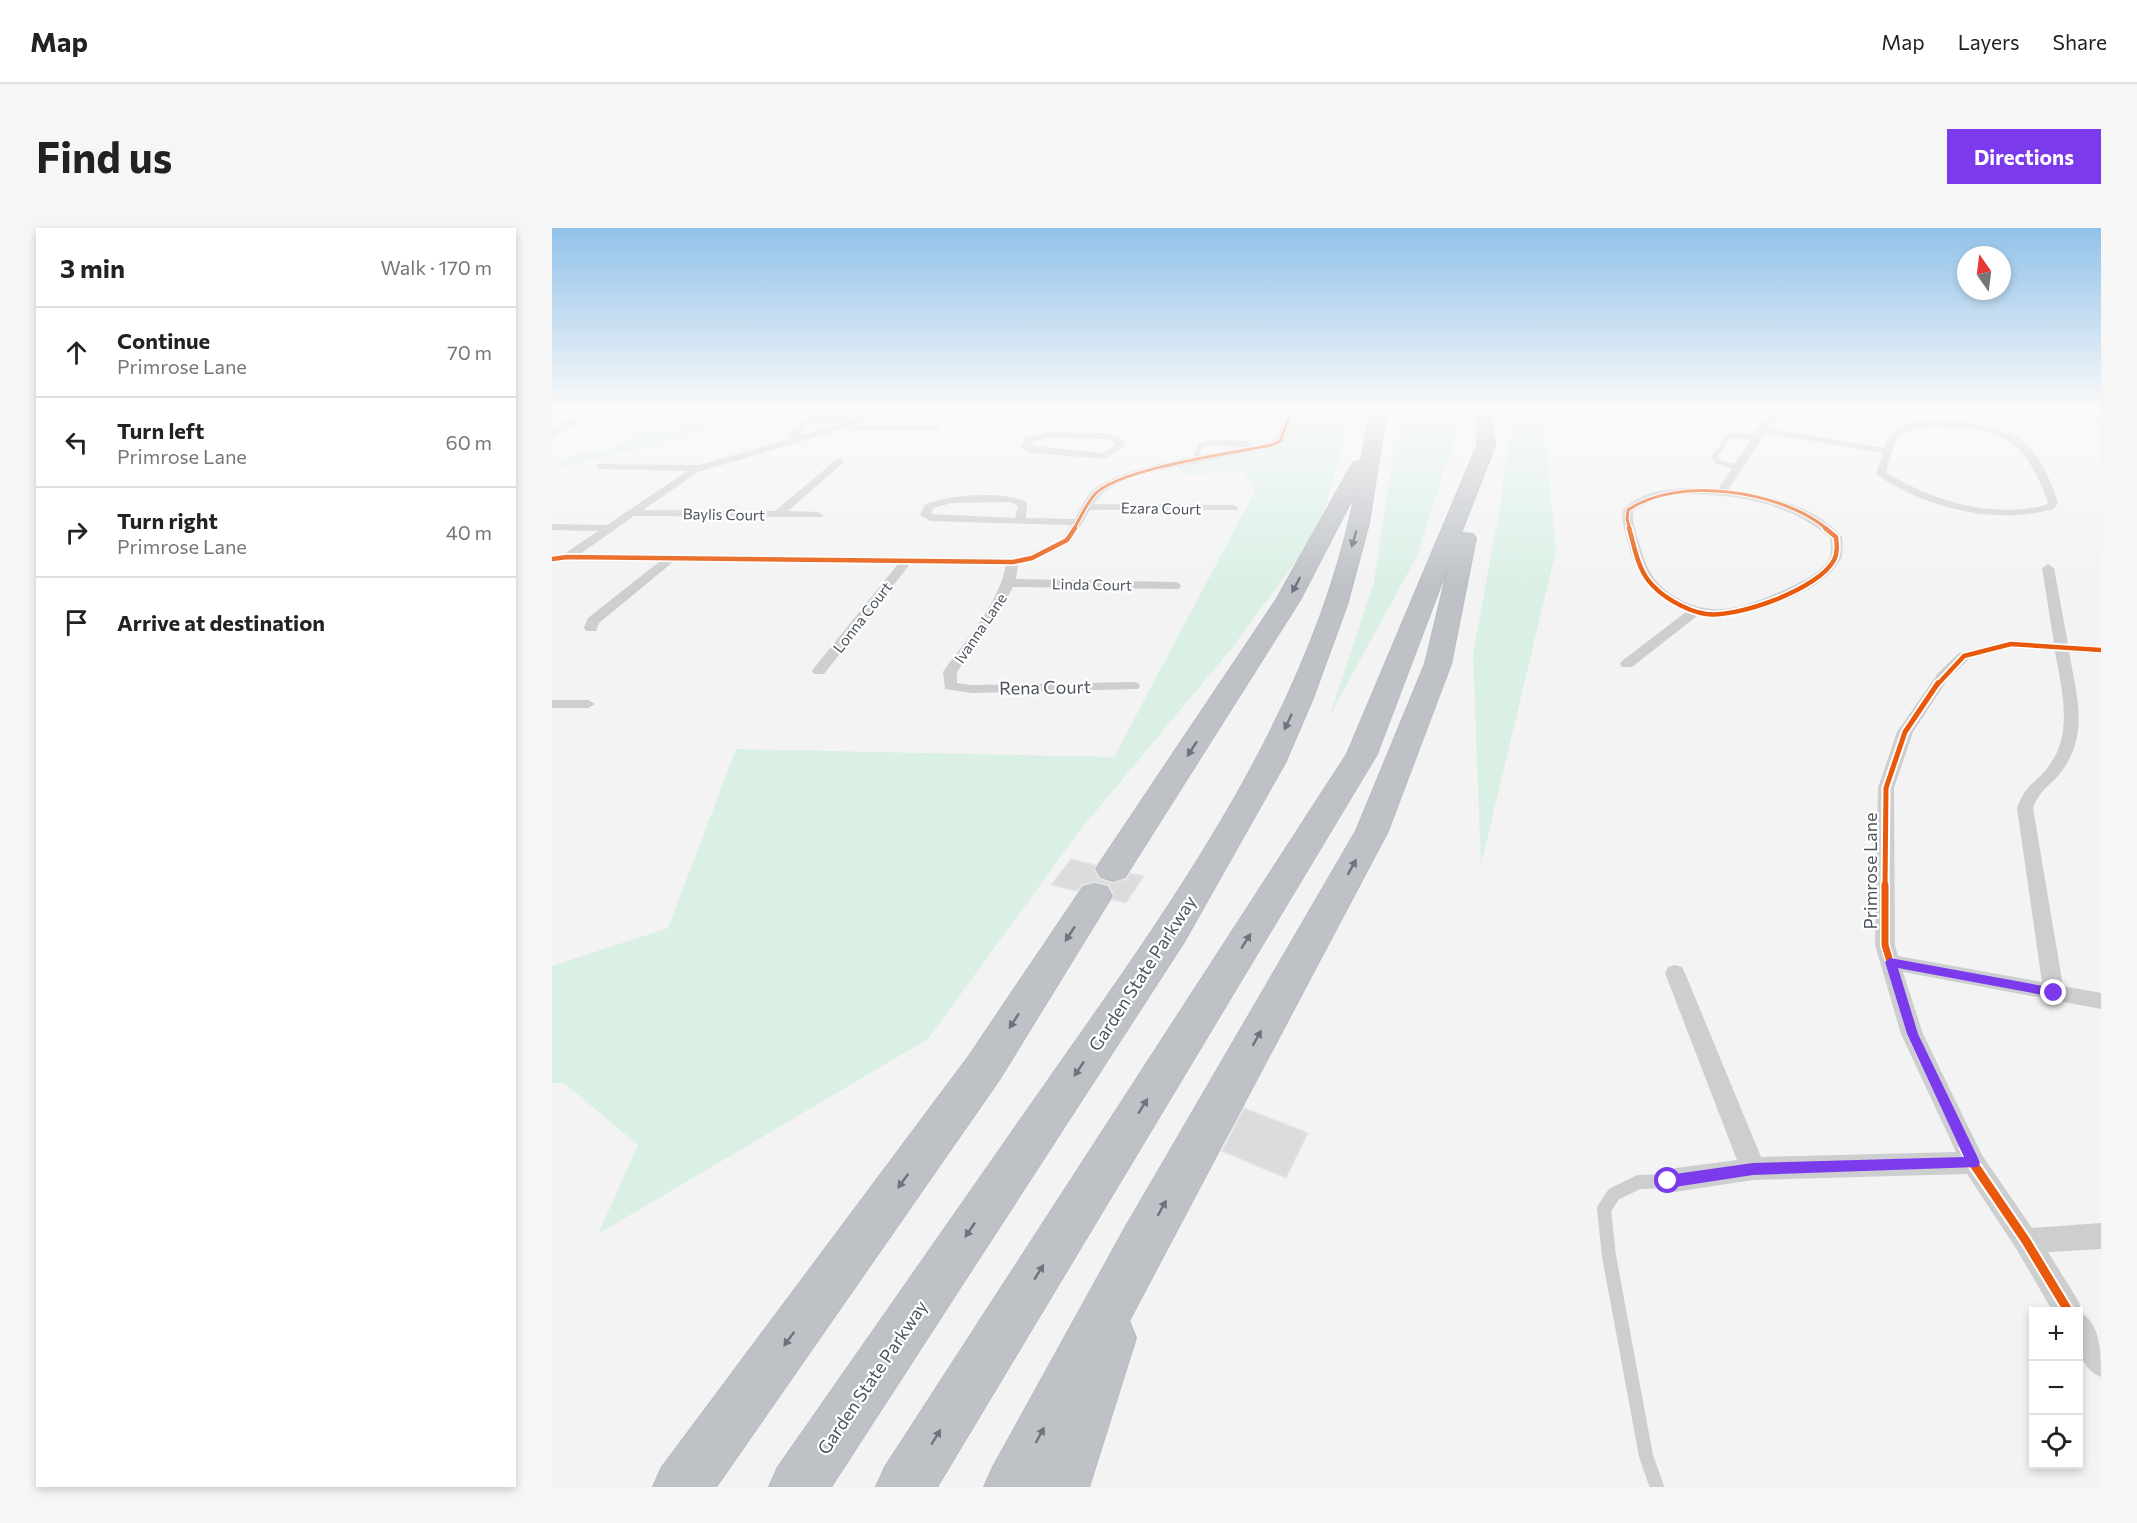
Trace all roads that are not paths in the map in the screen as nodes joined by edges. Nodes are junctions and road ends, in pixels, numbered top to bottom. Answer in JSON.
{"nodes":[{"id":1,"x":1114,"y":466,"type":"edge"},
{"id":2,"x":638,"y":467,"type":"edge"},
{"id":3,"x":706,"y":467,"type":"edge"},
{"id":4,"x":833,"y":467,"type":"edge"},
{"id":5,"x":1355,"y":467,"type":"edge"},
{"id":6,"x":1369,"y":467,"type":"edge"},
{"id":7,"x":1478,"y":467,"type":"edge"},
{"id":8,"x":1481,"y":467,"type":"edge"},
{"id":9,"x":1734,"y":467,"type":"edge"},
{"id":10,"x":1883,"y":467,"type":"edge"},
{"id":11,"x":2038,"y":467,"type":"edge"},
{"id":12,"x":702,"y":468,"type":"junction"},
{"id":13,"x":1738,"y":468,"type":"joint"},
{"id":14,"x":1721,"y":492,"type":"junction"},
{"id":15,"x":1088,"y":507,"type":"junction"},
{"id":16,"x":1233,"y":508,"type":"dead end"},
{"id":17,"x":630,"y":513,"type":"junction"},
{"id":18,"x":777,"y":515,"type":"junction"},
{"id":19,"x":818,"y":515,"type":"dead end"},
{"id":20,"x":1020,"y":521,"type":"junction"},
{"id":21,"x":1079,"y":522,"type":"junction"},
{"id":22,"x":552,"y":527,"type":"edge"},
{"id":23,"x":608,"y":528,"type":"junction"},
{"id":24,"x":567,"y":557,"type":"junction"},
{"id":25,"x":552,"y":559,"type":"edge"},
{"id":26,"x":669,"y":560,"type":"junction"},
{"id":27,"x":906,"y":562,"type":"junction"},
{"id":28,"x":1013,"y":562,"type":"junction"},
{"id":29,"x":2048,"y":568,"type":"dead end"},
{"id":30,"x":1009,"y":583,"type":"junction"},
{"id":31,"x":1175,"y":586,"type":"dead end"},
{"id":32,"x":1695,"y":611,"type":"junction"},
{"id":33,"x":591,"y":628,"type":"dead end"},
{"id":34,"x":2062,"y":645,"type":"junction"},
{"id":35,"x":2101,"y":650,"type":"edge"},
{"id":36,"x":1627,"y":664,"type":"dead end"},
{"id":37,"x":819,"y":671,"type":"dead end"},
{"id":38,"x":1133,"y":686,"type":"dead end"},
{"id":39,"x":957,"y":687,"type":"joint"},
{"id":40,"x":552,"y":704,"type":"edge"},
{"id":41,"x":588,"y":704,"type":"dead end"},
{"id":42,"x":1890,"y":962,"type":"junction"},
{"id":43,"x":1675,"y":973,"type":"dead end"},
{"id":44,"x":2054,"y":993,"type":"junction"},
{"id":45,"x":2101,"y":1001,"type":"edge"},
{"id":46,"x":1973,"y":1163,"type":"junction"},
{"id":47,"x":1753,"y":1169,"type":"junction"},
{"id":48,"x":1668,"y":1181,"type":"joint"},
{"id":49,"x":2101,"y":1236,"type":"edge"},
{"id":50,"x":2026,"y":1241,"type":"junction"},
{"id":51,"x":1142,"y":1245,"type":"junction"},
{"id":52,"x":2067,"y":1307,"type":"edge"},
{"id":53,"x":2083,"y":1333,"type":"edge"},
{"id":54,"x":2101,"y":1363,"type":"edge"},
{"id":55,"x":682,"y":1487,"type":"edge"},
{"id":56,"x":798,"y":1487,"type":"edge"},
{"id":57,"x":906,"y":1487,"type":"edge"},
{"id":58,"x":1013,"y":1487,"type":"edge"},
{"id":59,"x":1060,"y":1487,"type":"edge"},
{"id":60,"x":1657,"y":1487,"type":"edge"}],
"edges":[{"from":1,"to":15,"type":"street"},
{"from":2,"to":12,"type":"street"},
{"from":3,"to":12,"type":"street"},
{"from":4,"to":18,"type":"street"},
{"from":5,"to":55,"type":"highway","one_way":true},
{"from":6,"to":56,"type":"highway","name":"Garden State Parkway","one_way":true},
{"from":57,"to":7,"type":"highway","one_way":true},
{"from":51,"to":8,"type":"highway","one_way":true},
{"from":9,"to":13,"type":"lane"},
{"from":10,"to":11,"type":"street"},
{"from":12,"to":17,"type":"street"},
{"from":13,"to":14,"type":"street"},
{"from":14,"to":32,"type":"street"},
{"from":14,"to":32,"type":"street"},
{"from":15,"to":16,"type":"street","name":"Ezara Court"},
{"from":15,"to":21,"type":"street"},
{"from":17,"to":18,"type":"street","name":"Baylis Court"},
{"from":17,"to":23,"type":"street"},
{"from":18,"to":19,"type":"street","name":"Baylis Court"},
{"from":20,"to":20,"type":"street"},
{"from":20,"to":21,"type":"street"},
{"from":21,"to":28,"type":"street"},
{"from":22,"to":23,"type":"street"},
{"from":23,"to":24,"type":"street"},
{"from":24,"to":25,"type":"street"},
{"from":24,"to":26,"type":"street"},
{"from":26,"to":27,"type":"street"},
{"from":26,"to":33,"type":"street"},
{"from":27,"to":28,"type":"street"},
{"from":27,"to":37,"type":"street","name":"Lonna Court"},
{"from":28,"to":30,"type":"street","name":"Ivanna Lane"},
{"from":29,"to":34,"type":"street"},
{"from":30,"to":31,"type":"street","name":"Linda Court"},
{"from":30,"to":39,"type":"street","name":"Ivanna Lane"},
{"from":32,"to":36,"type":"street"},
{"from":34,"to":35,"type":"street","name":"Primrose Lane"},
{"from":34,"to":42,"type":"street","name":"Primrose Lane"},
{"from":34,"to":44,"type":"street"},
{"from":38,"to":39,"type":"street","name":"Rena Court"},
{"from":40,"to":41,"type":"street"},
{"from":42,"to":44,"type":"street"},
{"from":42,"to":46,"type":"street","name":"Primrose Lane"},
{"from":43,"to":47,"type":"street"},
{"from":44,"to":45,"type":"street"},
{"from":46,"to":47,"type":"street"},
{"from":46,"to":50,"type":"street","name":"Primrose Lane"},
{"from":47,"to":48,"type":"street"},
{"from":48,"to":60,"type":"lane"},
{"from":49,"to":50,"type":"street"},
{"from":50,"to":52,"type":"street","name":"Primrose Lane"},
{"from":58,"to":51,"type":"highway","one_way":true},
{"from":51,"to":59,"type":"highway"},
{"from":53,"to":54,"type":"street"}]}
